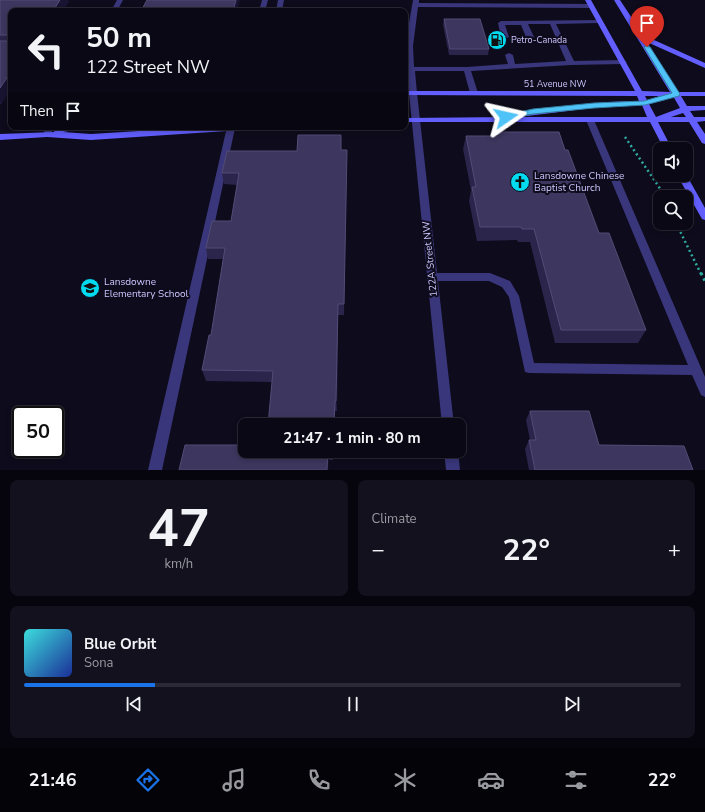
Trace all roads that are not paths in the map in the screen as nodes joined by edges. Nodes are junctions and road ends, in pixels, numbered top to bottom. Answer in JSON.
{"nodes":[{"id":1,"x":617,"y":0,"type":"edge"},
{"id":2,"x":415,"y":3,"type":"edge"},
{"id":3,"x":589,"y":3,"type":"edge"},
{"id":4,"x":498,"y":12,"type":"edge"},
{"id":5,"x":409,"y":19,"type":"edge"},
{"id":6,"x":599,"y":21,"type":"junction"},
{"id":7,"x":552,"y":22,"type":"junction"},
{"id":8,"x":524,"y":23,"type":"junction"},
{"id":9,"x":408,"y":32,"type":"edge"},
{"id":10,"x":641,"y":37,"type":"junction"},
{"id":11,"x":505,"y":38,"type":"dead end"},
{"id":12,"x":530,"y":38,"type":"dead end"},
{"id":13,"x":408,"y":54,"type":"edge"},
{"id":14,"x":509,"y":55,"type":"dead end"},
{"id":15,"x":536,"y":55,"type":"dead end"},
{"id":16,"x":623,"y":62,"type":"junction"},
{"id":17,"x":571,"y":63,"type":"junction"},
{"id":18,"x":539,"y":66,"type":"junction"},
{"id":19,"x":705,"y":66,"type":"edge"},
{"id":20,"x":512,"y":67,"type":"junction"},
{"id":21,"x":410,"y":69,"type":"junction"},
{"id":22,"x":467,"y":69,"type":"junction"},
{"id":23,"x":409,"y":93,"type":"edge"},
{"id":24,"x":474,"y":93,"type":"junction"},
{"id":25,"x":640,"y":94,"type":"junction"},
{"id":26,"x":676,"y":94,"type":"junction"},
{"id":27,"x":705,"y":94,"type":"edge"},
{"id":28,"x":645,"y":103,"type":"junction"},
{"id":29,"x":705,"y":108,"type":"edge"},
{"id":30,"x":686,"y":109,"type":"junction"},
{"id":31,"x":410,"y":119,"type":"edge"},
{"id":32,"x":492,"y":119,"type":"junction"},
{"id":33,"x":692,"y":119,"type":"junction"},
{"id":34,"x":590,"y":120,"type":"junction"},
{"id":35,"x":653,"y":120,"type":"junction"},
{"id":36,"x":705,"y":120,"type":"edge"},
{"id":37,"x":48,"y":130,"type":"edge"},
{"id":38,"x":192,"y":130,"type":"edge"},
{"id":39,"x":235,"y":130,"type":"edge"},
{"id":40,"x":0,"y":137,"type":"edge"},
{"id":41,"x":664,"y":142,"type":"edge"},
{"id":42,"x":705,"y":142,"type":"edge"},
{"id":43,"x":686,"y":182,"type":"edge"},
{"id":44,"x":705,"y":217,"type":"edge"},
{"id":45,"x":432,"y":277,"type":"junction"},
{"id":46,"x":696,"y":370,"type":"junction"},
{"id":47,"x":705,"y":391,"type":"edge"},
{"id":48,"x":447,"y":418,"type":"edge"},
{"id":49,"x":452,"y":458,"type":"edge"},
{"id":50,"x":155,"y":470,"type":"edge"},
{"id":51,"x":453,"y":470,"type":"edge"}],
"edges":[{"from":1,"to":10,"type":"main road"},
{"from":2,"to":4,"type":"street"},
{"from":2,"to":5,"type":"street","name":"122A Street NW"},
{"from":3,"to":4,"type":"street"},
{"from":3,"to":6,"type":"main road"},
{"from":4,"to":8,"type":"street"},
{"from":4,"to":11,"type":"street"},
{"from":5,"to":9,"type":"street","name":"122A Street NW"},
{"from":6,"to":7,"type":"street"},
{"from":6,"to":16,"type":"main road"},
{"from":7,"to":8,"type":"street"},
{"from":7,"to":17,"type":"street"},
{"from":8,"to":12,"type":"street"},
{"from":10,"to":19,"type":"main road"},
{"from":10,"to":26,"type":"main road"},
{"from":13,"to":21,"type":"street","name":"122A Street NW"},
{"from":14,"to":20,"type":"street"},
{"from":15,"to":18,"type":"street"},
{"from":16,"to":17,"type":"street"},
{"from":16,"to":25,"type":"main road"},
{"from":17,"to":18,"type":"street"},
{"from":18,"to":20,"type":"street"},
{"from":20,"to":22,"type":"street"},
{"from":21,"to":22,"type":"street"},
{"from":21,"to":23,"type":"street","name":"122A Street NW"},
{"from":22,"to":24,"type":"street"},
{"from":23,"to":24,"type":"main road","name":"51 Avenue NW"},
{"from":23,"to":31,"type":"street","name":"122A Street NW"},
{"from":24,"to":25,"type":"main road","name":"51 Avenue NW"},
{"from":25,"to":26,"type":"main road","name":"51 Avenue NW"},
{"from":25,"to":28,"type":"main road"},
{"from":26,"to":27,"type":"main road","name":"51 Avenue NW"},
{"from":26,"to":28,"type":"main road"},
{"from":26,"to":30,"type":"main road"},
{"from":28,"to":32,"type":"main road"},
{"from":28,"to":35,"type":"main road"},
{"from":29,"to":30,"type":"main road"},
{"from":30,"to":33,"type":"main road"},
{"from":30,"to":35,"type":"main road"},
{"from":31,"to":32,"type":"main road"},
{"from":31,"to":45,"type":"street","name":"122A Street NW"},
{"from":32,"to":34,"type":"main road"},
{"from":33,"to":35,"type":"main road"},
{"from":33,"to":36,"type":"main road"},
{"from":33,"to":42,"type":"main road"},
{"from":34,"to":35,"type":"main road"},
{"from":34,"to":46,"type":"street"},
{"from":35,"to":41,"type":"main road"},
{"from":37,"to":38,"type":"main road"},
{"from":37,"to":40,"type":"main road"},
{"from":39,"to":50,"type":"street"},
{"from":43,"to":44,"type":"main road"},
{"from":45,"to":46,"type":"street"},
{"from":45,"to":48,"type":"street","name":"122A Street NW"},
{"from":46,"to":47,"type":"street"},
{"from":49,"to":51,"type":"street"}]}
